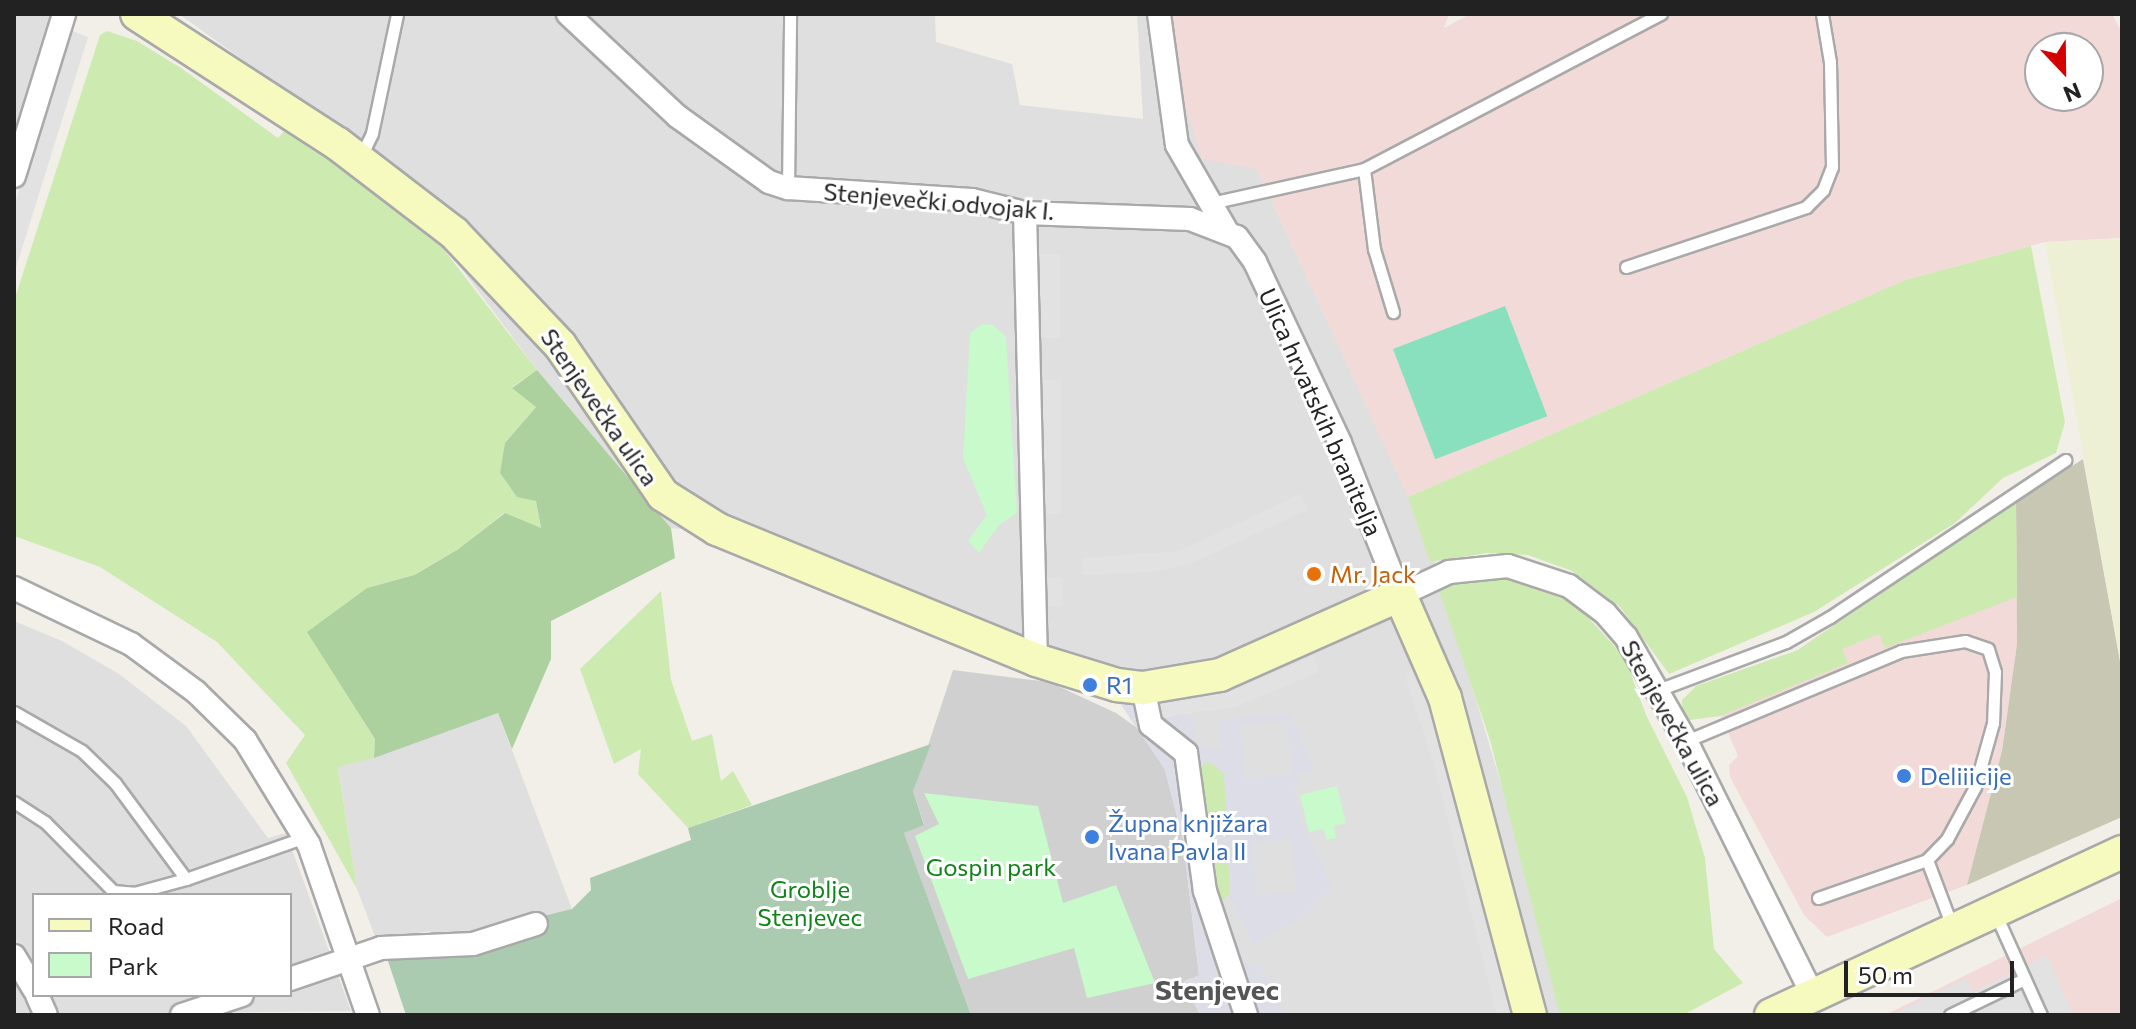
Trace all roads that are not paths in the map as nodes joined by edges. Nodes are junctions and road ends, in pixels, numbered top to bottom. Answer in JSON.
{"nodes":[{"id":1,"x":64,"y":14,"type":"edge"},
{"id":2,"x":137,"y":14,"type":"edge"},
{"id":3,"x":397,"y":14,"type":"edge"},
{"id":4,"x":568,"y":14,"type":"edge"},
{"id":5,"x":790,"y":14,"type":"edge"},
{"id":6,"x":1159,"y":14,"type":"edge"},
{"id":7,"x":1661,"y":14,"type":"edge"},
{"id":8,"x":1822,"y":14,"type":"edge"},
{"id":9,"x":359,"y":159,"type":"junction"},
{"id":10,"x":1364,"y":169,"type":"junction"},
{"id":11,"x":14,"y":176,"type":"edge"},
{"id":12,"x":788,"y":188,"type":"junction"},
{"id":13,"x":1211,"y":203,"type":"junction"},
{"id":14,"x":1025,"y":213,"type":"junction"},
{"id":15,"x":1226,"y":230,"type":"junction"},
{"id":16,"x":1626,"y":267,"type":"dead end"},
{"id":17,"x":1393,"y":312,"type":"dead end"},
{"id":18,"x":2065,"y":460,"type":"dead end"},
{"id":19,"x":14,"y":588,"type":"edge"},
{"id":20,"x":1400,"y":595,"type":"junction"},
{"id":21,"x":1036,"y":660,"type":"junction"},
{"id":22,"x":1143,"y":688,"type":"junction"},
{"id":23,"x":1658,"y":690,"type":"junction"},
{"id":24,"x":14,"y":712,"type":"edge"},
{"id":25,"x":1686,"y":741,"type":"junction"},
{"id":26,"x":14,"y":802,"type":"edge"},
{"id":27,"x":305,"y":837,"type":"junction"},
{"id":28,"x":2122,"y":852,"type":"edge"},
{"id":29,"x":1927,"y":860,"type":"junction"},
{"id":30,"x":186,"y":879,"type":"junction"},
{"id":31,"x":1818,"y":898,"type":"dead end"},
{"id":32,"x":1994,"y":911,"type":"junction"},
{"id":33,"x":536,"y":924,"type":"dead end"},
{"id":34,"x":1954,"y":930,"type":"junction"},
{"id":35,"x":14,"y":956,"type":"edge"},
{"id":36,"x":350,"y":959,"type":"junction"},
{"id":37,"x":292,"y":978,"type":"edge"},
{"id":38,"x":2024,"y":979,"type":"junction"},
{"id":39,"x":32,"y":986,"type":"edge"},
{"id":40,"x":1813,"y":996,"type":"junction"},
{"id":41,"x":236,"y":997,"type":"edge"},
{"id":42,"x":188,"y":1014,"type":"edge"},
{"id":43,"x":368,"y":1015,"type":"edge"},
{"id":44,"x":1246,"y":1015,"type":"edge"},
{"id":45,"x":1530,"y":1015,"type":"edge"},
{"id":46,"x":1771,"y":1015,"type":"edge"},
{"id":47,"x":1950,"y":1015,"type":"edge"},
{"id":48,"x":2041,"y":1015,"type":"edge"}],
"edges":[{"from":1,"to":11,"type":"street"},
{"from":2,"to":9,"type":"street","name":"Stenjevečka ulica"},
{"from":3,"to":9,"type":"lane"},
{"from":4,"to":12,"type":"street","name":"Stenjevečki odvojak I."},
{"from":5,"to":12,"type":"lane"},
{"from":6,"to":13,"type":"street"},
{"from":7,"to":10,"type":"lane"},
{"from":8,"to":16,"type":"lane"},
{"from":9,"to":21,"type":"street","name":"Stenjevečka ulica"},
{"from":10,"to":13,"type":"lane"},
{"from":10,"to":17,"type":"lane"},
{"from":12,"to":14,"type":"street","name":"Stenjevečki odvojak I."},
{"from":13,"to":15,"type":"street"},
{"from":14,"to":15,"type":"street","name":"Stenjevečki odvojak I."},
{"from":14,"to":21,"type":"street"},
{"from":15,"to":20,"type":"street","name":"Ulica hrvatskih branitelja"},
{"from":18,"to":23,"type":"lane"},
{"from":19,"to":27,"type":"street"},
{"from":20,"to":22,"type":"street","name":"Stenjevečka ulica"},
{"from":20,"to":23,"type":"street","name":"Stenjevečka ulica"},
{"from":20,"to":45,"type":"street","name":"Ulica hrvatskih branitelja"},
{"from":21,"to":22,"type":"street","name":"Stenjevečka ulica"},
{"from":22,"to":44,"type":"street"},
{"from":23,"to":25,"type":"street","name":"Stenjevečka ulica"},
{"from":24,"to":30,"type":"lane"},
{"from":25,"to":29,"type":"lane"},
{"from":25,"to":40,"type":"street","name":"Stenjevečka ulica"},
{"from":26,"to":30,"type":"lane"},
{"from":27,"to":30,"type":"lane"},
{"from":27,"to":36,"type":"street"},
{"from":28,"to":32,"type":"street"},
{"from":29,"to":31,"type":"lane"},
{"from":29,"to":34,"type":"lane"},
{"from":32,"to":34,"type":"street"},
{"from":32,"to":38,"type":"lane"},
{"from":33,"to":36,"type":"street"},
{"from":34,"to":40,"type":"street"},
{"from":35,"to":39,"type":"street"},
{"from":36,"to":37,"type":"street"},
{"from":36,"to":43,"type":"street"},
{"from":38,"to":47,"type":"lane"},
{"from":38,"to":48,"type":"lane"},
{"from":40,"to":46,"type":"street"},
{"from":41,"to":42,"type":"street"}]}
